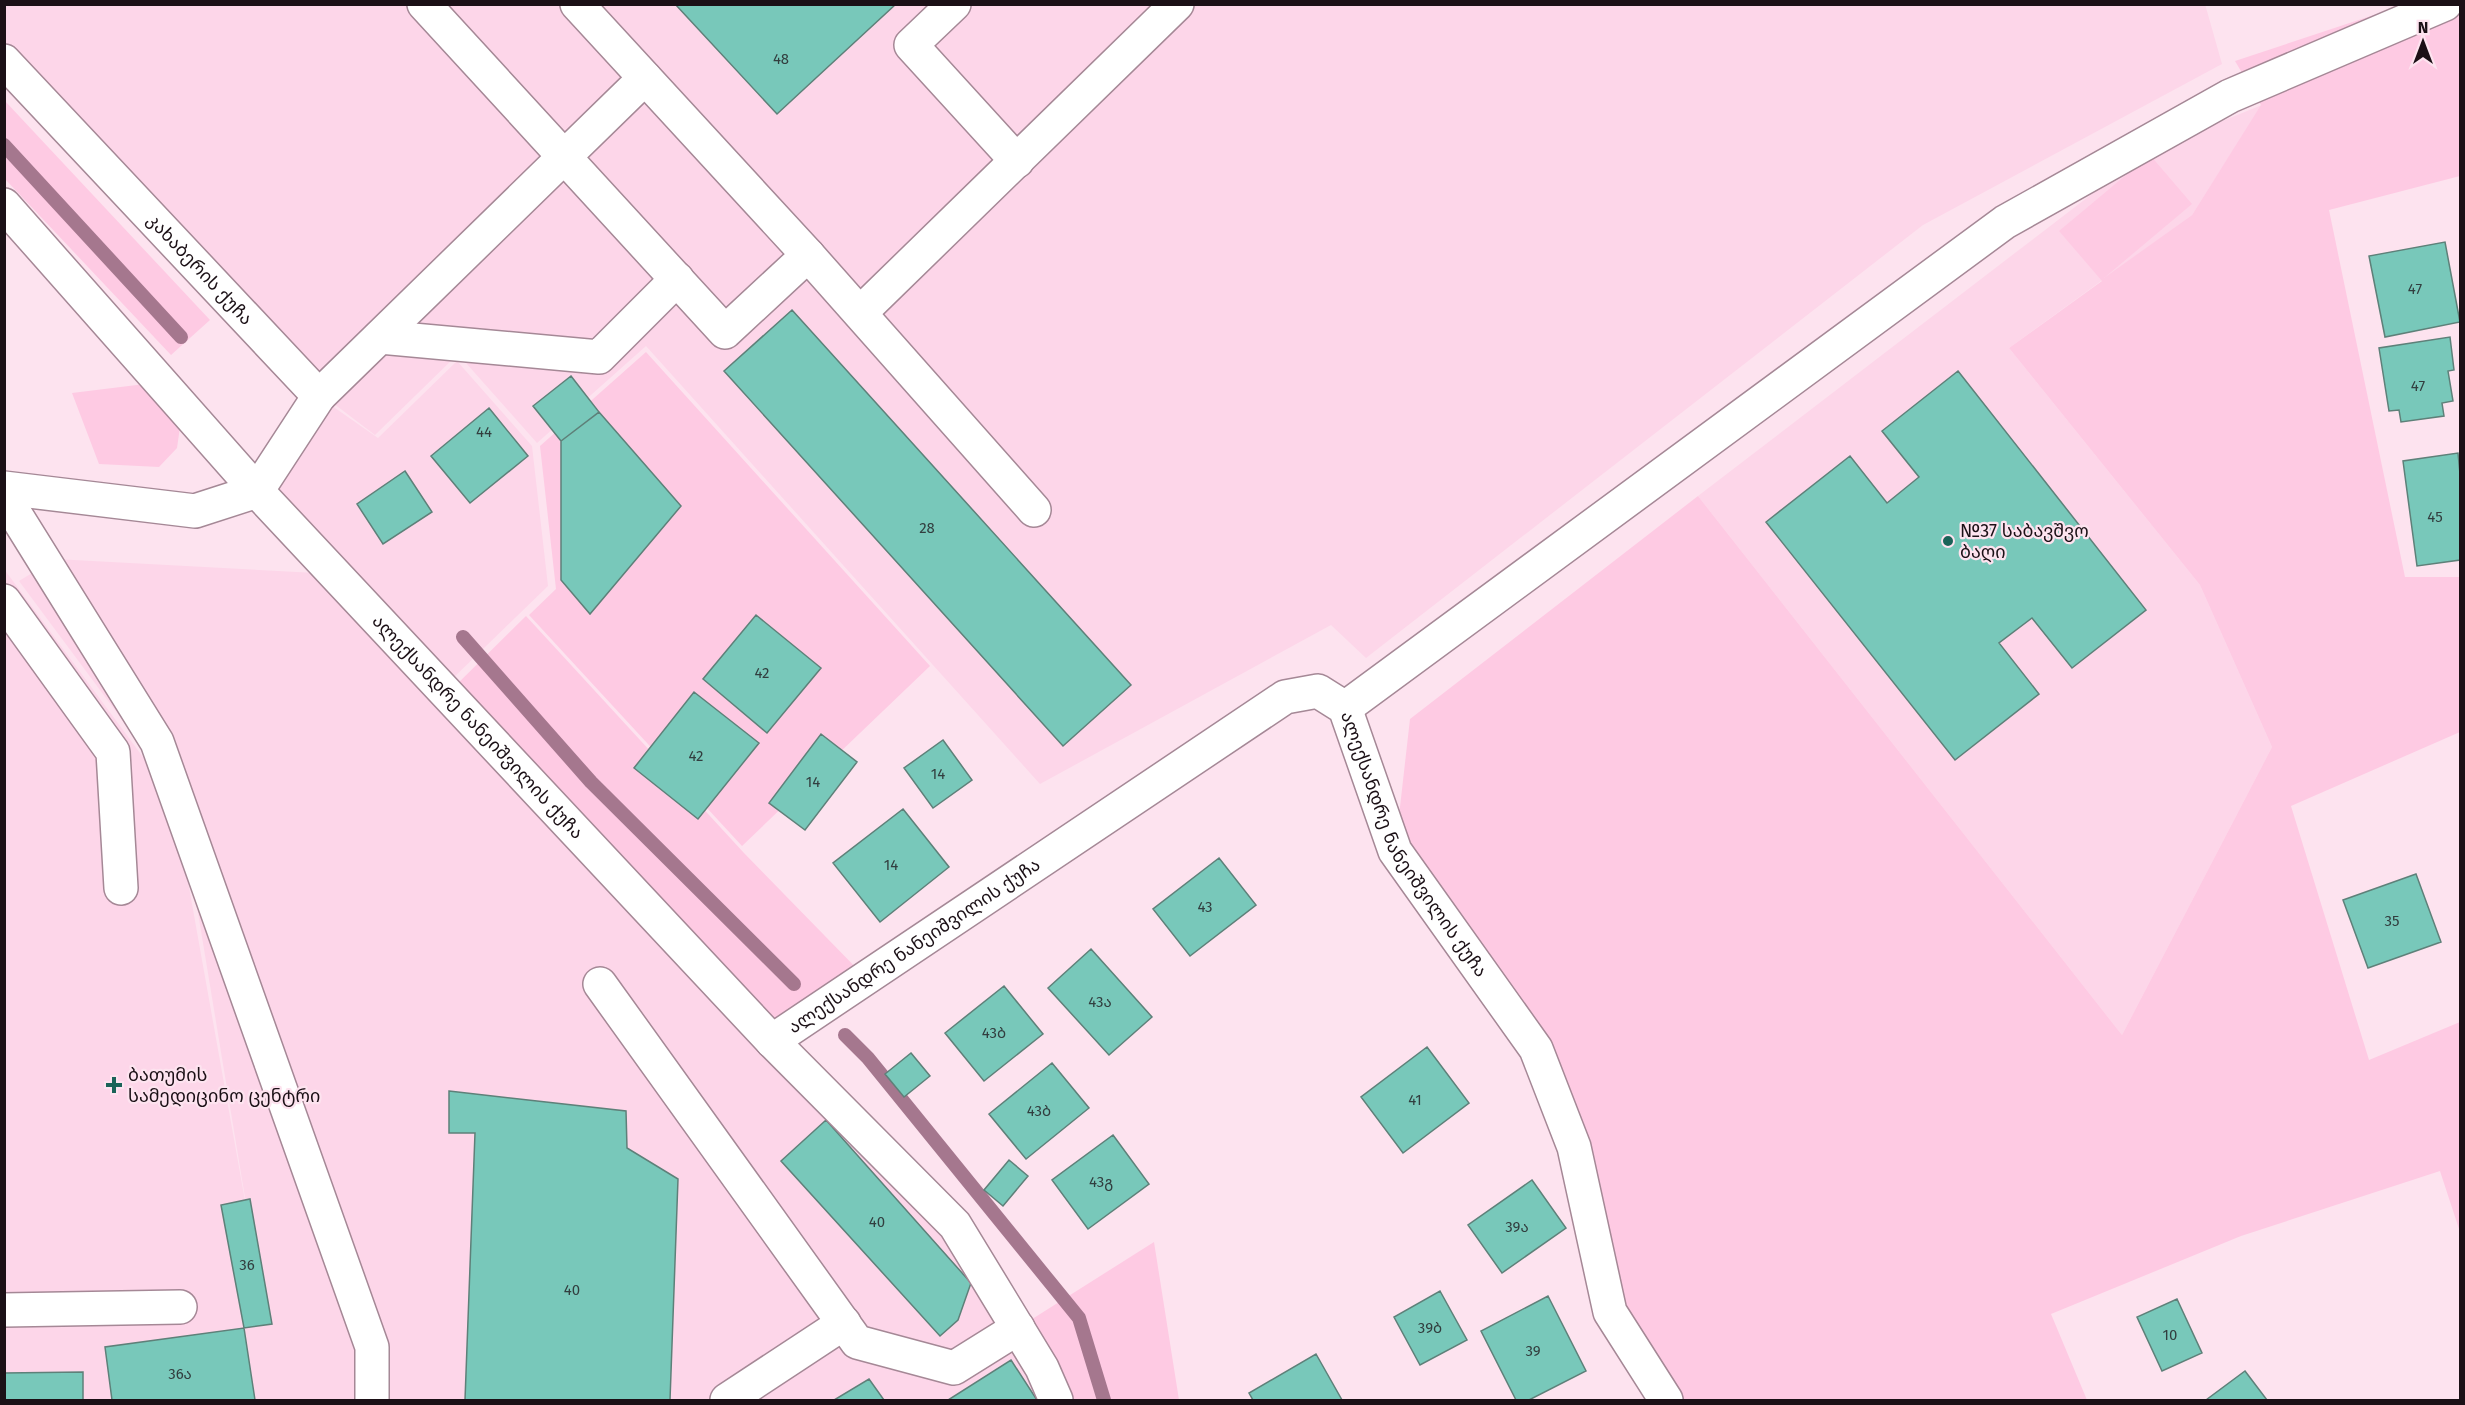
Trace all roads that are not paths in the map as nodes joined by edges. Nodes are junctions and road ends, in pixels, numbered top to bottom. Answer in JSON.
{"nodes":[{"id":1,"x":424,"y":4,"type":"edge"},
{"id":2,"x":577,"y":4,"type":"edge"},
{"id":3,"x":954,"y":4,"type":"edge"},
{"id":4,"x":1178,"y":4,"type":"edge"},
{"id":5,"x":2445,"y":4,"type":"edge"},
{"id":6,"x":4,"y":61,"type":"edge"},
{"id":7,"x":645,"y":78,"type":"junction"},
{"id":8,"x":564,"y":156,"type":"junction"},
{"id":9,"x":1017,"y":161,"type":"junction"},
{"id":10,"x":4,"y":205,"type":"edge"},
{"id":11,"x":808,"y":255,"type":"junction"},
{"id":12,"x":677,"y":279,"type":"junction"},
{"id":13,"x":860,"y":313,"type":"junction"},
{"id":14,"x":380,"y":337,"type":"junction"},
{"id":15,"x":318,"y":396,"type":"junction"},
{"id":16,"x":4,"y":488,"type":"edge"},
{"id":17,"x":257,"y":491,"type":"junction"},
{"id":18,"x":4,"y":496,"type":"edge"},
{"id":19,"x":1035,"y":510,"type":"dead end"},
{"id":20,"x":4,"y":601,"type":"edge"},
{"id":21,"x":1345,"y":708,"type":"junction"},
{"id":22,"x":121,"y":888,"type":"dead end"},
{"id":23,"x":600,"y":984,"type":"dead end"},
{"id":24,"x":772,"y":1041,"type":"junction"},
{"id":25,"x":180,"y":1307,"type":"dead end"},
{"id":26,"x":4,"y":1310,"type":"edge"},
{"id":27,"x":844,"y":1323,"type":"junction"},
{"id":28,"x":1018,"y":1328,"type":"junction"},
{"id":29,"x":372,"y":1401,"type":"edge"},
{"id":30,"x":728,"y":1401,"type":"edge"},
{"id":31,"x":1056,"y":1401,"type":"edge"},
{"id":32,"x":1666,"y":1401,"type":"edge"}],
"edges":[{"from":1,"to":8,"type":"street"},
{"from":2,"to":7,"type":"street"},
{"from":3,"to":9,"type":"street"},
{"from":4,"to":9,"type":"street"},
{"from":5,"to":21,"type":"street"},
{"from":6,"to":15,"type":"street","name":"კახაბერის ქუჩა"},
{"from":7,"to":8,"type":"street"},
{"from":7,"to":11,"type":"street"},
{"from":8,"to":12,"type":"street"},
{"from":8,"to":14,"type":"street"},
{"from":9,"to":13,"type":"street"},
{"from":10,"to":17,"type":"street"},
{"from":11,"to":12,"type":"street"},
{"from":11,"to":13,"type":"street"},
{"from":12,"to":14,"type":"street"},
{"from":13,"to":19,"type":"street"},
{"from":14,"to":15,"type":"street"},
{"from":15,"to":17,"type":"street"},
{"from":16,"to":17,"type":"street"},
{"from":17,"to":24,"type":"street","name":"ალექსანდრე ნანეიშვილის ქუჩა"},
{"from":18,"to":29,"type":"street"},
{"from":20,"to":22,"type":"street"},
{"from":21,"to":24,"type":"street","name":"ალექსანდრე ნანეიშვილის ქუჩა"},
{"from":21,"to":32,"type":"street","name":"ალექსანდრე ნანეიშვილის ქუჩა"},
{"from":23,"to":27,"type":"street"},
{"from":24,"to":28,"type":"street","name":"ალექსანდრე ნანეიშვილის ქუჩა"},
{"from":25,"to":26,"type":"street"},
{"from":27,"to":28,"type":"street"},
{"from":27,"to":30,"type":"street"},
{"from":28,"to":31,"type":"street","name":"ალექსანდრე ნანეიშვილის ქუჩა"}]}
